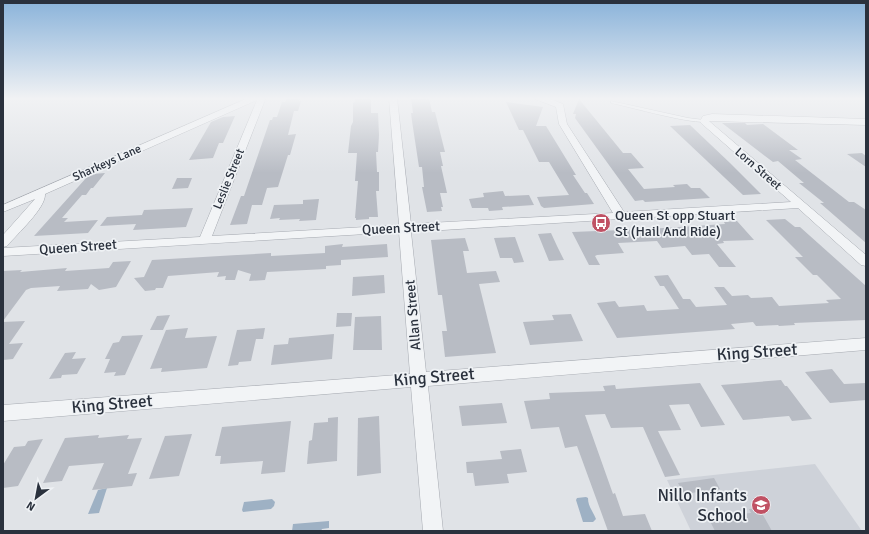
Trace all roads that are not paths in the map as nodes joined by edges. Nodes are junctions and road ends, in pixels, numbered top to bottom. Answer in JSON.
{"nodes":[{"id":1,"x":199,"y":123,"type":"edge"},
{"id":2,"x":252,"y":123,"type":"edge"},
{"id":3,"x":395,"y":123,"type":"edge"},
{"id":4,"x":563,"y":123,"type":"edge"},
{"id":5,"x":705,"y":123,"type":"edge"},
{"id":6,"x":40,"y":193,"type":"junction"},
{"id":7,"x":800,"y":205,"type":"junction"},
{"id":8,"x":3,"y":209,"type":"edge"},
{"id":9,"x":621,"y":216,"type":"junction"},
{"id":10,"x":405,"y":228,"type":"junction"},
{"id":11,"x":206,"y":239,"type":"junction"},
{"id":12,"x":3,"y":243,"type":"edge"},
{"id":13,"x":3,"y":252,"type":"edge"},
{"id":14,"x":866,"y":262,"type":"edge"},
{"id":15,"x":866,"y":344,"type":"edge"},
{"id":16,"x":419,"y":379,"type":"junction"},
{"id":17,"x":3,"y":413,"type":"edge"},
{"id":18,"x":433,"y":531,"type":"edge"}],
"edges":[{"from":1,"to":6,"type":"street","name":"Sharkeys Lane"},
{"from":2,"to":11,"type":"street","name":"Leslie Street"},
{"from":3,"to":10,"type":"street","name":"Allan Street"},
{"from":4,"to":9,"type":"street"},
{"from":5,"to":7,"type":"street","name":"Lorn Street"},
{"from":6,"to":8,"type":"street","name":"Sharkeys Lane"},
{"from":6,"to":12,"type":"street"},
{"from":7,"to":9,"type":"street","name":"Queen Street"},
{"from":7,"to":14,"type":"street","name":"Lorn Street"},
{"from":9,"to":10,"type":"street","name":"Queen Street"},
{"from":10,"to":11,"type":"street","name":"Queen Street"},
{"from":10,"to":16,"type":"street","name":"Allan Street"},
{"from":11,"to":13,"type":"street","name":"Queen Street"},
{"from":15,"to":16,"type":"street","name":"King Street"},
{"from":16,"to":17,"type":"street","name":"King Street"},
{"from":16,"to":18,"type":"street","name":"Allan Street"}]}
